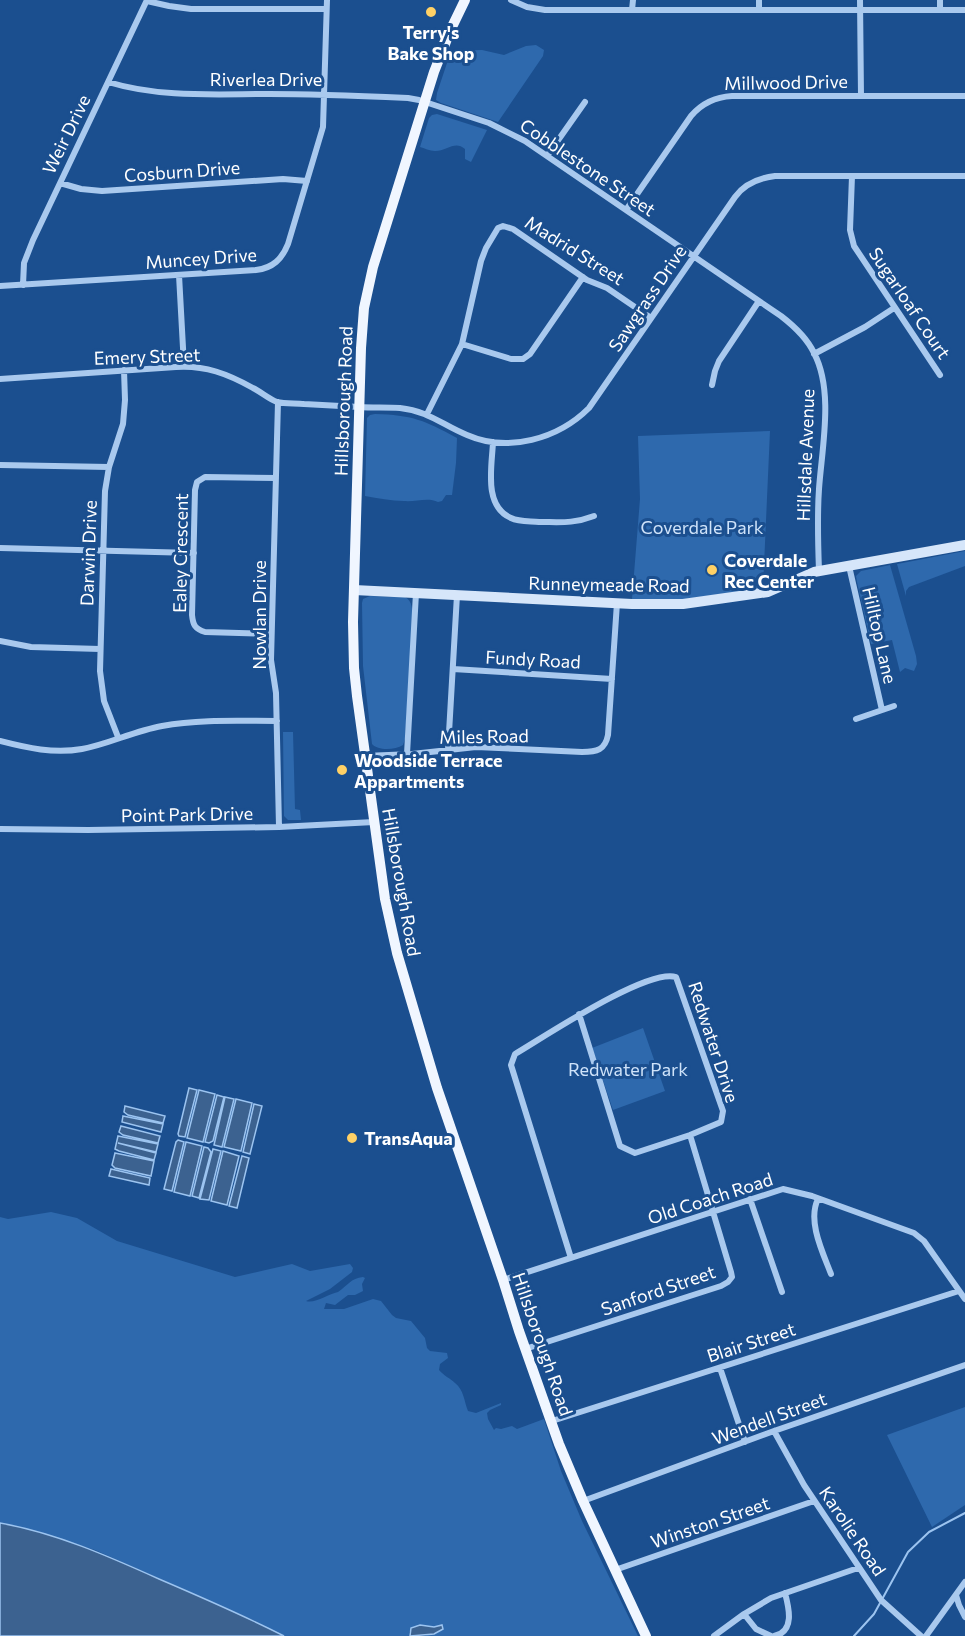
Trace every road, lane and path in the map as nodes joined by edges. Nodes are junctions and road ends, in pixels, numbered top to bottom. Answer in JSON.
{"nodes":[{"id":1,"x":147,"y":0,"type":"edge"},
{"id":2,"x":327,"y":0,"type":"edge"},
{"id":3,"x":465,"y":0,"type":"edge"},
{"id":4,"x":511,"y":0,"type":"edge"},
{"id":5,"x":633,"y":0,"type":"edge"},
{"id":6,"x":759,"y":0,"type":"edge"},
{"id":7,"x":860,"y":0,"type":"edge"},
{"id":8,"x":940,"y":0,"type":"edge"},
{"id":9,"x":326,"y":9,"type":"junction"},
{"id":10,"x":632,"y":10,"type":"junction"},
{"id":11,"x":759,"y":10,"type":"junction"},
{"id":12,"x":860,"y":10,"type":"junction"},
{"id":13,"x":940,"y":10,"type":"junction"},
{"id":14,"x":965,"y":10,"type":"edge"},
{"id":15,"x":108,"y":82,"type":"junction"},
{"id":16,"x":325,"y":94,"type":"junction"},
{"id":17,"x":861,"y":96,"type":"junction"},
{"id":18,"x":965,"y":96,"type":"edge"},
{"id":19,"x":585,"y":102,"type":"dead end"},
{"id":20,"x":425,"y":103,"type":"junction"},
{"id":21,"x":547,"y":156,"type":"junction"},
{"id":22,"x":852,"y":176,"type":"junction"},
{"id":23,"x":965,"y":176,"type":"edge"},
{"id":24,"x":307,"y":181,"type":"junction"},
{"id":25,"x":60,"y":183,"type":"junction"},
{"id":26,"x":626,"y":210,"type":"junction"},
{"id":27,"x":694,"y":256,"type":"junction"},
{"id":28,"x":178,"y":275,"type":"junction"},
{"id":29,"x":583,"y":277,"type":"junction"},
{"id":30,"x":22,"y":285,"type":"junction"},
{"id":31,"x":0,"y":286,"type":"edge"},
{"id":32,"x":759,"y":301,"type":"junction"},
{"id":33,"x":894,"y":308,"type":"junction"},
{"id":34,"x":651,"y":318,"type":"junction"},
{"id":35,"x":462,"y":344,"type":"junction"},
{"id":36,"x":814,"y":354,"type":"junction"},
{"id":37,"x":184,"y":366,"type":"junction"},
{"id":38,"x":124,"y":370,"type":"junction"},
{"id":39,"x":940,"y":375,"type":"dead end"},
{"id":40,"x":0,"y":379,"type":"edge"},
{"id":41,"x":712,"y":385,"type":"dead end"},
{"id":42,"x":278,"y":402,"type":"junction"},
{"id":43,"x":359,"y":407,"type":"junction"},
{"id":44,"x":427,"y":414,"type":"junction"},
{"id":45,"x":493,"y":442,"type":"junction"},
{"id":46,"x":0,"y":465,"type":"edge"},
{"id":47,"x":109,"y":467,"type":"junction"},
{"id":48,"x":276,"y":478,"type":"junction"},
{"id":49,"x":594,"y":516,"type":"dead end"},
{"id":50,"x":965,"y":545,"type":"edge"},
{"id":51,"x":0,"y":548,"type":"edge"},
{"id":52,"x":103,"y":551,"type":"junction"},
{"id":53,"x":194,"y":553,"type":"junction"},
{"id":54,"x":849,"y":566,"type":"junction"},
{"id":55,"x":819,"y":571,"type":"junction"},
{"id":56,"x":354,"y":590,"type":"junction"},
{"id":57,"x":416,"y":593,"type":"junction"},
{"id":58,"x":457,"y":595,"type":"junction"},
{"id":59,"x":617,"y":603,"type":"junction"},
{"id":60,"x":271,"y":634,"type":"junction"},
{"id":61,"x":0,"y":641,"type":"edge"},
{"id":62,"x":100,"y":649,"type":"junction"},
{"id":63,"x":453,"y":669,"type":"junction"},
{"id":64,"x":612,"y":679,"type":"junction"},
{"id":65,"x":894,"y":706,"type":"dead end"},
{"id":66,"x":882,"y":710,"type":"junction"},
{"id":67,"x":856,"y":719,"type":"dead end"},
{"id":68,"x":277,"y":721,"type":"junction"},
{"id":69,"x":118,"y":737,"type":"junction"},
{"id":70,"x":0,"y":741,"type":"edge"},
{"id":71,"x":448,"y":750,"type":"junction"},
{"id":72,"x":406,"y":754,"type":"junction"},
{"id":73,"x":365,"y":756,"type":"junction"},
{"id":74,"x":374,"y":822,"type":"junction"},
{"id":75,"x":279,"y":827,"type":"junction"},
{"id":76,"x":0,"y":829,"type":"edge"},
{"id":77,"x":579,"y":1014,"type":"junction"},
{"id":78,"x":690,"y":1135,"type":"junction"},
{"id":79,"x":750,"y":1199,"type":"junction"},
{"id":80,"x":818,"y":1199,"type":"junction"},
{"id":81,"x":712,"y":1212,"type":"junction"},
{"id":82,"x":571,"y":1258,"type":"junction"},
{"id":83,"x":831,"y":1274,"type":"dead end"},
{"id":84,"x":503,"y":1280,"type":"junction"},
{"id":85,"x":958,"y":1291,"type":"junction"},
{"id":86,"x":782,"y":1292,"type":"dead end"},
{"id":87,"x":965,"y":1299,"type":"edge"},
{"id":88,"x":525,"y":1349,"type":"junction"},
{"id":89,"x":965,"y":1365,"type":"edge"},
{"id":90,"x":720,"y":1368,"type":"junction"},
{"id":91,"x":552,"y":1421,"type":"junction"},
{"id":92,"x":774,"y":1431,"type":"junction"},
{"id":93,"x":745,"y":1442,"type":"junction"},
{"id":94,"x":583,"y":1501,"type":"junction"},
{"id":95,"x":814,"y":1501,"type":"junction"},
{"id":96,"x":858,"y":1568,"type":"junction"},
{"id":97,"x":615,"y":1570,"type":"junction"},
{"id":98,"x":965,"y":1582,"type":"edge"},
{"id":99,"x":785,"y":1593,"type":"junction"},
{"id":100,"x":956,"y":1595,"type":"junction"},
{"id":101,"x":744,"y":1614,"type":"junction"},
{"id":102,"x":965,"y":1617,"type":"edge"},
{"id":103,"x":646,"y":1636,"type":"edge"},
{"id":104,"x":714,"y":1636,"type":"edge"},
{"id":105,"x":773,"y":1636,"type":"edge"},
{"id":106,"x":921,"y":1636,"type":"edge"},
{"id":107,"x":926,"y":1636,"type":"edge"}],
"edges":[{"from":1,"to":9,"type":"street"},
{"from":1,"to":15,"type":"street","name":"Weir Drive"},
{"from":2,"to":9,"type":"street","name":"Muncey Drive"},
{"from":3,"to":20,"type":"main road","name":"Hillsborough Road"},
{"from":4,"to":10,"type":"street"},
{"from":5,"to":10,"type":"street"},
{"from":6,"to":11,"type":"street"},
{"from":7,"to":12,"type":"street"},
{"from":8,"to":13,"type":"street"},
{"from":9,"to":16,"type":"street","name":"Muncey Drive"},
{"from":10,"to":11,"type":"street"},
{"from":11,"to":12,"type":"street"},
{"from":12,"to":13,"type":"street"},
{"from":12,"to":17,"type":"street"},
{"from":13,"to":14,"type":"street"},
{"from":15,"to":16,"type":"street","name":"Riverlea Drive"},
{"from":15,"to":25,"type":"street","name":"Weir Drive"},
{"from":16,"to":20,"type":"street","name":"Riverlea Drive"},
{"from":16,"to":24,"type":"street","name":"Muncey Drive"},
{"from":17,"to":18,"type":"street","name":"Millwood Drive"},
{"from":17,"to":26,"type":"street","name":"Millwood Drive"},
{"from":19,"to":21,"type":"street"},
{"from":20,"to":21,"type":"street","name":"Cobblestone Street"},
{"from":20,"to":43,"type":"main road","name":"Hillsborough Road"},
{"from":21,"to":26,"type":"street","name":"Cobblestone Street"},
{"from":22,"to":23,"type":"street","name":"Sawgrass Drive"},
{"from":22,"to":27,"type":"street","name":"Sawgrass Drive"},
{"from":22,"to":33,"type":"street","name":"Sugarloaf Court"},
{"from":24,"to":25,"type":"street","name":"Cosburn Drive"},
{"from":24,"to":28,"type":"street","name":"Muncey Drive"},
{"from":25,"to":30,"type":"street","name":"Weir Drive"},
{"from":26,"to":27,"type":"street","name":"Cobblestone Street"},
{"from":27,"to":32,"type":"street","name":"Hillsdale Avenue"},
{"from":27,"to":34,"type":"street","name":"Sawgrass Drive"},
{"from":28,"to":30,"type":"street","name":"Muncey Drive"},
{"from":28,"to":37,"type":"street"},
{"from":29,"to":34,"type":"street","name":"Madrid Street"},
{"from":29,"to":35,"type":"street"},
{"from":29,"to":35,"type":"street","name":"Madrid Street"},
{"from":30,"to":31,"type":"street","name":"Muncey Drive"},
{"from":32,"to":36,"type":"street","name":"Hillsdale Avenue"},
{"from":32,"to":41,"type":"street"},
{"from":33,"to":36,"type":"street"},
{"from":33,"to":39,"type":"street","name":"Sugarloaf Court"},
{"from":34,"to":45,"type":"street","name":"Sawgrass Drive"},
{"from":35,"to":44,"type":"street","name":"Madrid Street"},
{"from":36,"to":55,"type":"street","name":"Hillsdale Avenue"},
{"from":37,"to":38,"type":"street","name":"Emery Street"},
{"from":37,"to":42,"type":"street","name":"Emery Street"},
{"from":38,"to":40,"type":"street","name":"Emery Street"},
{"from":38,"to":47,"type":"street","name":"Darwin Drive"},
{"from":42,"to":43,"type":"street","name":"Emery Street"},
{"from":42,"to":48,"type":"street","name":"Nowlan Drive"},
{"from":43,"to":44,"type":"street","name":"Sawgrass Drive"},
{"from":43,"to":56,"type":"main road","name":"Hillsborough Road"},
{"from":44,"to":45,"type":"street","name":"Sawgrass Drive"},
{"from":45,"to":49,"type":"street"},
{"from":46,"to":47,"type":"street"},
{"from":47,"to":52,"type":"street","name":"Darwin Drive"},
{"from":48,"to":53,"type":"street","name":"Ealey Crescent"},
{"from":48,"to":60,"type":"street","name":"Nowlan Drive"},
{"from":50,"to":54,"type":"street","name":"Runneymeade Road"},
{"from":51,"to":52,"type":"street"},
{"from":52,"to":53,"type":"street"},
{"from":52,"to":62,"type":"street","name":"Darwin Drive"},
{"from":53,"to":60,"type":"street","name":"Ealey Crescent"},
{"from":54,"to":55,"type":"street","name":"Runneymeade Road"},
{"from":54,"to":66,"type":"street","name":"Hilltop Lane"},
{"from":55,"to":59,"type":"street","name":"Runneymeade Road"},
{"from":56,"to":57,"type":"street","name":"Runneymeade Road"},
{"from":56,"to":73,"type":"main road","name":"Hillsborough Road"},
{"from":57,"to":58,"type":"street","name":"Runneymeade Road"},
{"from":57,"to":72,"type":"street"},
{"from":58,"to":59,"type":"street","name":"Runneymeade Road"},
{"from":58,"to":63,"type":"street"},
{"from":59,"to":64,"type":"street"},
{"from":60,"to":68,"type":"street","name":"Nowlan Drive"},
{"from":61,"to":62,"type":"street"},
{"from":62,"to":69,"type":"street","name":"Darwin Drive"},
{"from":63,"to":64,"type":"street","name":"Fundy Road"},
{"from":63,"to":71,"type":"street"},
{"from":64,"to":71,"type":"street","name":"Miles Road"},
{"from":65,"to":66,"type":"street"},
{"from":66,"to":67,"type":"street"},
{"from":68,"to":69,"type":"street"},
{"from":68,"to":75,"type":"street","name":"Nowlan Drive"},
{"from":69,"to":70,"type":"street"},
{"from":71,"to":72,"type":"street","name":"Miles Road"},
{"from":72,"to":73,"type":"street","name":"Miles Road"},
{"from":73,"to":74,"type":"main road","name":"Hillsborough Road"},
{"from":74,"to":75,"type":"street","name":"Point Park Drive"},
{"from":74,"to":84,"type":"main road","name":"Hillsborough Road"},
{"from":75,"to":76,"type":"street","name":"Point Park Drive"},
{"from":77,"to":78,"type":"street","name":"Redwater Drive"},
{"from":77,"to":78,"type":"street","name":"Redwater Drive"},
{"from":77,"to":82,"type":"street","name":"Redwater Drive"},
{"from":78,"to":81,"type":"street"},
{"from":79,"to":80,"type":"street","name":"Old Coach Road"},
{"from":79,"to":81,"type":"street","name":"Old Coach Road"},
{"from":79,"to":86,"type":"street"},
{"from":80,"to":83,"type":"street"},
{"from":80,"to":85,"type":"street","name":"Old Coach Road"},
{"from":81,"to":82,"type":"street","name":"Old Coach Road"},
{"from":81,"to":88,"type":"street","name":"Sanford Street"},
{"from":82,"to":84,"type":"street","name":"Old Coach Road"},
{"from":84,"to":88,"type":"main road","name":"Hillsborough Road"},
{"from":85,"to":87,"type":"street","name":"Old Coach Road"},
{"from":85,"to":90,"type":"street","name":"Blair Street"},
{"from":88,"to":91,"type":"main road","name":"Hillsborough Road"},
{"from":89,"to":92,"type":"street","name":"Wendell Street"},
{"from":90,"to":91,"type":"street","name":"Blair Street"},
{"from":90,"to":93,"type":"street"},
{"from":91,"to":94,"type":"main road","name":"Hillsborough Road"},
{"from":92,"to":93,"type":"street","name":"Wendell Street"},
{"from":92,"to":95,"type":"street","name":"Karolie Road"},
{"from":93,"to":94,"type":"street","name":"Wendell Street"},
{"from":94,"to":97,"type":"main road","name":"Hillsborough Road"},
{"from":95,"to":96,"type":"street","name":"Karolie Road"},
{"from":95,"to":97,"type":"street","name":"Winston Street"},
{"from":96,"to":99,"type":"street"},
{"from":96,"to":106,"type":"street","name":"Karolie Road"},
{"from":97,"to":103,"type":"main road","name":"Hillsborough Road"},
{"from":98,"to":100,"type":"street"},
{"from":99,"to":101,"type":"street"},
{"from":99,"to":105,"type":"street"},
{"from":100,"to":102,"type":"street"},
{"from":100,"to":107,"type":"street"},
{"from":101,"to":104,"type":"street"},
{"from":101,"to":105,"type":"street"}]}
